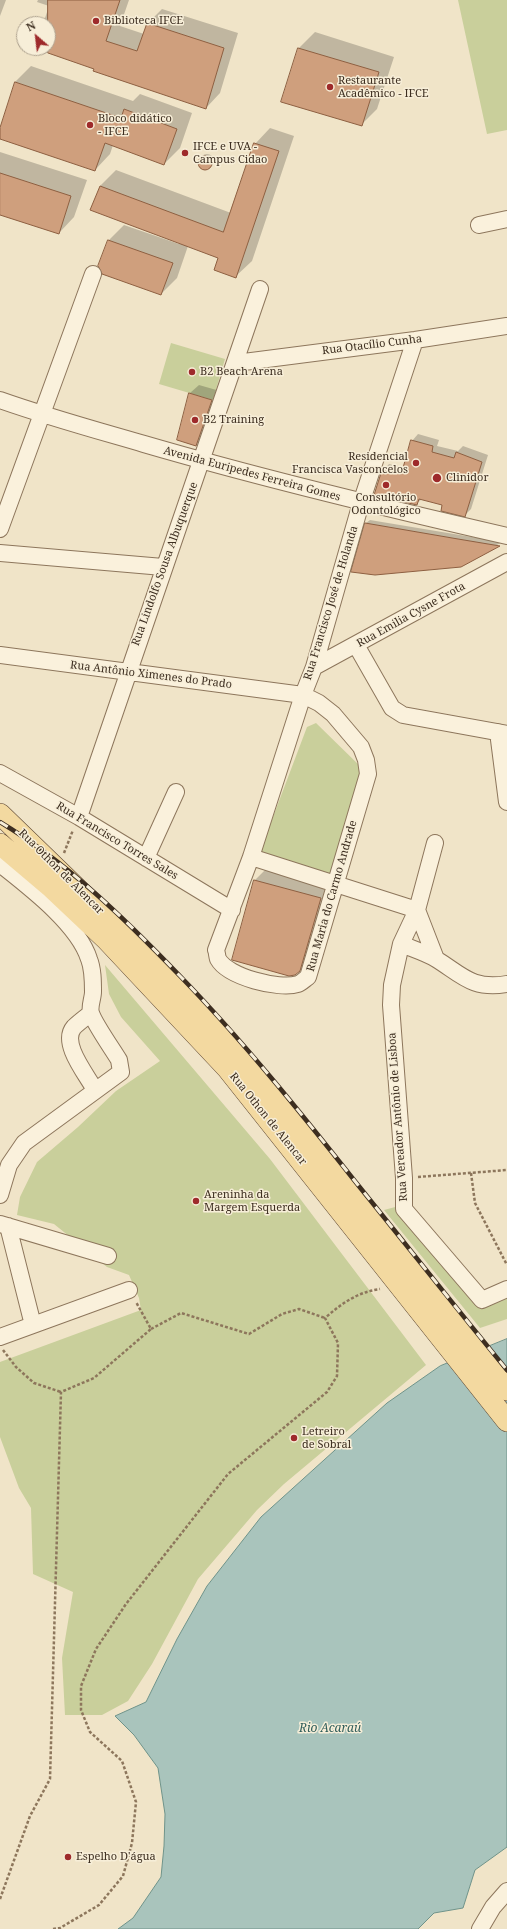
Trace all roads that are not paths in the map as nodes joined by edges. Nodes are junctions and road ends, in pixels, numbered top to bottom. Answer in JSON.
{"nodes":[{"id":1,"x":507,"y":219,"type":"edge"},
{"id":2,"x":480,"y":225,"type":"dead end"},
{"id":3,"x":93,"y":274,"type":"dead end"},
{"id":4,"x":260,"y":289,"type":"dead end"},
{"id":5,"x":507,"y":326,"type":"edge"},
{"id":6,"x":414,"y":340,"type":"junction"},
{"id":7,"x":236,"y":363,"type":"junction"},
{"id":8,"x":0,"y":400,"type":"edge"},
{"id":9,"x":41,"y":415,"type":"junction"},
{"id":10,"x":202,"y":461,"type":"junction"},
{"id":11,"x":361,"y":503,"type":"junction"},
{"id":12,"x":0,"y":529,"type":"edge"},
{"id":13,"x":507,"y":536,"type":"edge"},
{"id":14,"x":0,"y":553,"type":"edge"},
{"id":15,"x":507,"y":562,"type":"edge"},
{"id":16,"x":163,"y":567,"type":"junction"},
{"id":17,"x":356,"y":645,"type":"junction"},
{"id":18,"x":0,"y":655,"type":"edge"},
{"id":19,"x":314,"y":667,"type":"junction"},
{"id":20,"x":127,"y":673,"type":"junction"},
{"id":21,"x":303,"y":694,"type":"junction"},
{"id":22,"x":503,"y":733,"type":"edge"},
{"id":23,"x":0,"y":773,"type":"edge"},
{"id":24,"x":176,"y":792,"type":"dead end"},
{"id":25,"x":507,"y":802,"type":"edge"},
{"id":26,"x":0,"y":814,"type":"edge"},
{"id":27,"x":79,"y":817,"type":"junction"},
{"id":28,"x":435,"y":843,"type":"dead end"},
{"id":29,"x":0,"y":844,"type":"edge"},
{"id":30,"x":251,"y":857,"type":"junction"},
{"id":31,"x":146,"y":858,"type":"junction"},
{"id":32,"x":0,"y":864,"type":"edge"},
{"id":33,"x":337,"y":884,"type":"junction"},
{"id":34,"x":232,"y":910,"type":"junction"},
{"id":35,"x":417,"y":910,"type":"junction"},
{"id":36,"x":401,"y":944,"type":"junction"},
{"id":37,"x":436,"y":959,"type":"junction"},
{"id":38,"x":507,"y":984,"type":"edge"},
{"id":39,"x":91,"y":1013,"type":"junction"},
{"id":40,"x":96,"y":1090,"type":"junction"},
{"id":41,"x":0,"y":1195,"type":"edge"},
{"id":42,"x":4,"y":1225,"type":"edge"},
{"id":43,"x":108,"y":1256,"type":"dead end"},
{"id":44,"x":507,"y":1289,"type":"edge"},
{"id":45,"x":129,"y":1290,"type":"road end"},
{"id":46,"x":430,"y":1310,"type":"junction"},
{"id":47,"x":33,"y":1325,"type":"junction"},
{"id":48,"x":0,"y":1336,"type":"edge"},
{"id":49,"x":507,"y":1390,"type":"edge"},
{"id":50,"x":507,"y":1421,"type":"edge"},
{"id":51,"x":507,"y":1891,"type":"edge"},
{"id":52,"x":480,"y":1929,"type":"edge"}],
"edges":[{"from":1,"to":2,"type":"street"},
{"from":3,"to":9,"type":"street"},
{"from":4,"to":7,"type":"street","name":"Rua Lindolfo Sousa Albuquerque"},
{"from":5,"to":6,"type":"street","name":"Rua Otacílio Cunha"},
{"from":6,"to":7,"type":"street","name":"Rua Otacílio Cunha"},
{"from":6,"to":11,"type":"street","name":"Rua Francisco José de Holanda"},
{"from":7,"to":10,"type":"street","name":"Rua Lindolfo Sousa Albuquerque"},
{"from":8,"to":9,"type":"street","name":"Avenida Euripedes Ferreira Gomes"},
{"from":9,"to":10,"type":"street","name":"Avenida Euripedes Ferreira Gomes"},
{"from":9,"to":12,"type":"street"},
{"from":10,"to":11,"type":"street","name":"Avenida Euripedes Ferreira Gomes"},
{"from":10,"to":16,"type":"street","name":"Rua Lindolfo Sousa Albuquerque"},
{"from":11,"to":13,"type":"street","name":"Avenida Euripedes Ferreira Gomes"},
{"from":11,"to":19,"type":"street","name":"Rua Francisco José de Holanda"},
{"from":14,"to":16,"type":"street"},
{"from":15,"to":17,"type":"street","name":"Rua Emilia Cysne Frota"},
{"from":16,"to":20,"type":"street","name":"Rua Lindolfo Sousa Albuquerque"},
{"from":17,"to":19,"type":"street","name":"Rua Emilia Cysne Frota"},
{"from":17,"to":22,"type":"street"},
{"from":18,"to":20,"type":"street","name":"Rua Antônio Ximenes do Prado"},
{"from":19,"to":21,"type":"street","name":"Rua Francisco José de Holanda"},
{"from":20,"to":21,"type":"street","name":"Rua Antônio Ximenes do Prado"},
{"from":20,"to":27,"type":"street","name":"Rua Lindolfo Sousa Albuquerque"},
{"from":21,"to":30,"type":"street","name":"Rua Francisco José de Holanda"},
{"from":21,"to":33,"type":"street","name":"Rua Maria do Carmo Andrade"},
{"from":22,"to":25,"type":"street"},
{"from":23,"to":27,"type":"street","name":"Rua Francisco Torres Sales"},
{"from":24,"to":31,"type":"street"},
{"from":26,"to":46,"type":"main road","name":"Rua Othon de Alencar"},
{"from":27,"to":31,"type":"street","name":"Rua Francisco Torres Sales"},
{"from":28,"to":35,"type":"street","name":"Rua Vereador Antônio de Lisboa"},
{"from":29,"to":46,"type":"main road","name":"Rua Othon de Alencar"},
{"from":30,"to":33,"type":"street"},
{"from":30,"to":34,"type":"street","name":"Rua Francisco José de Holanda"},
{"from":31,"to":34,"type":"street","name":"Rua Francisco Torres Sales"},
{"from":32,"to":39,"type":"street"},
{"from":33,"to":34,"type":"street","name":"Rua Maria do Carmo Andrade"},
{"from":33,"to":35,"type":"street"},
{"from":35,"to":36,"type":"street","name":"Rua Vereador Antônio de Lisboa"},
{"from":35,"to":37,"type":"street"},
{"from":36,"to":37,"type":"street"},
{"from":36,"to":44,"type":"street","name":"Rua Vereador Antônio de Lisboa"},
{"from":37,"to":38,"type":"street"},
{"from":39,"to":40,"type":"street"},
{"from":39,"to":40,"type":"street"},
{"from":40,"to":41,"type":"street"},
{"from":42,"to":43,"type":"street"},
{"from":42,"to":47,"type":"street"},
{"from":45,"to":47,"type":"street"},
{"from":46,"to":49,"type":"main road","name":"Rua Othon de Alencar"},
{"from":46,"to":50,"type":"main road","name":"Rua Othon de Alencar"},
{"from":47,"to":48,"type":"street"},
{"from":51,"to":52,"type":"street"}]}
